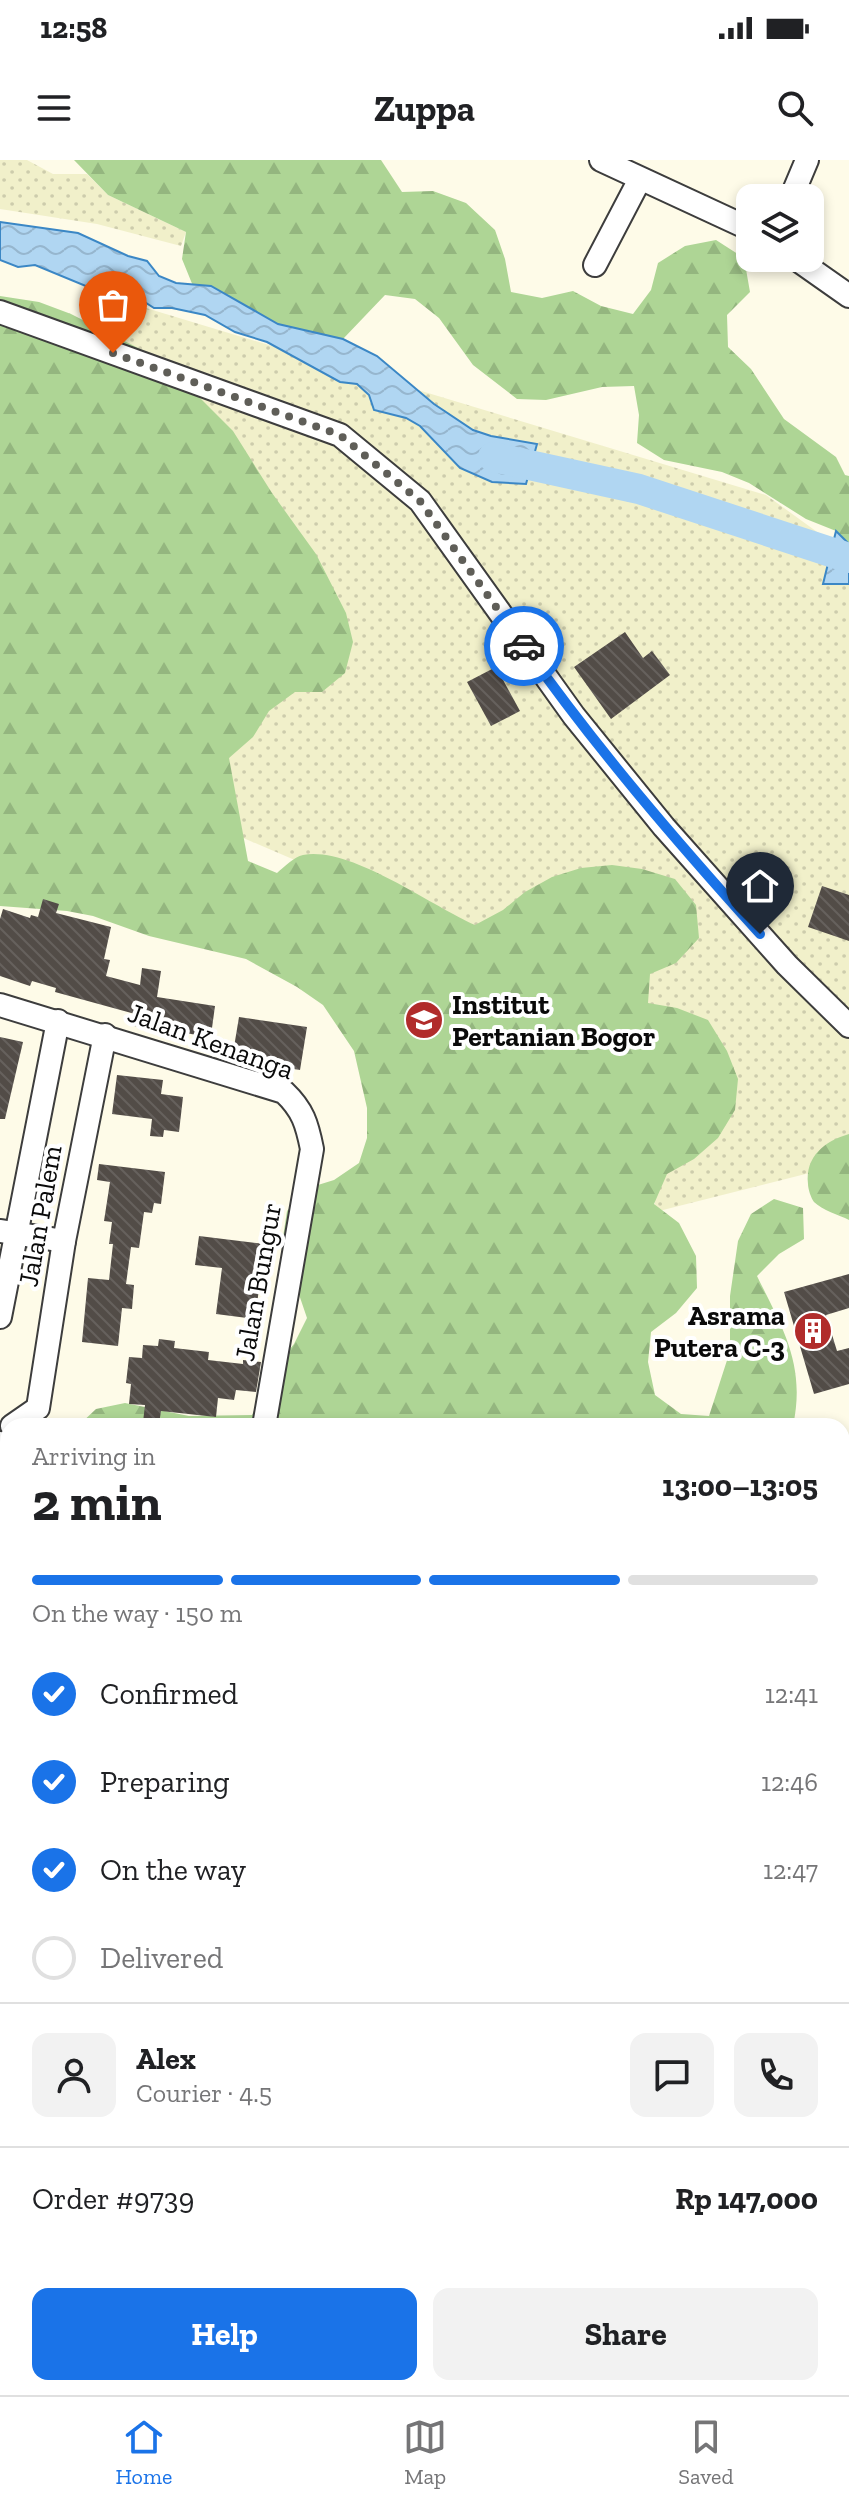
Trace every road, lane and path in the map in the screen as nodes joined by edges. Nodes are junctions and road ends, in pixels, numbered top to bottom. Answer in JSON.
{"nodes":[{"id":1,"x":601,"y":160,"type":"edge"},
{"id":2,"x":807,"y":160,"type":"edge"},
{"id":3,"x":640,"y":179,"type":"junction"},
{"id":4,"x":797,"y":184,"type":"edge"},
{"id":5,"x":736,"y":223,"type":"edge"},
{"id":6,"x":595,"y":265,"type":"dead end"},
{"id":7,"x":815,"y":272,"type":"edge"},
{"id":8,"x":849,"y":296,"type":"edge"},
{"id":9,"x":0,"y":312,"type":"edge"},
{"id":10,"x":0,"y":1005,"type":"edge"},
{"id":11,"x":58,"y":1021,"type":"junction"},
{"id":12,"x":849,"y":1026,"type":"edge"},
{"id":13,"x":105,"y":1035,"type":"junction"},
{"id":14,"x":312,"y":1149,"type":"joint"},
{"id":15,"x":7,"y":1232,"type":"edge"},
{"id":16,"x":64,"y":1241,"type":"junction"},
{"id":17,"x":0,"y":1317,"type":"edge"},
{"id":18,"x":23,"y":1418,"type":"edge"},
{"id":19,"x":265,"y":1418,"type":"edge"}],
"edges":[{"from":1,"to":3,"type":"street"},
{"from":2,"to":4,"type":"street"},
{"from":3,"to":5,"type":"street"},
{"from":3,"to":6,"type":"street"},
{"from":7,"to":8,"type":"street"},
{"from":9,"to":12,"type":"street"},
{"from":10,"to":11,"type":"street","name":"Jalan Kenanga"},
{"from":11,"to":13,"type":"street","name":"Jalan Kenanga"},
{"from":11,"to":15,"type":"street","name":"Jalan Palem"},
{"from":13,"to":14,"type":"street","name":"Jalan Kenanga"},
{"from":13,"to":16,"type":"street","name":"Jalan Palem"},
{"from":14,"to":19,"type":"street","name":"Jalan Bungur"},
{"from":15,"to":16,"type":"street"},
{"from":15,"to":17,"type":"street","name":"Jalan Palem"},
{"from":16,"to":18,"type":"street","name":"Jalan Palem"}]}
